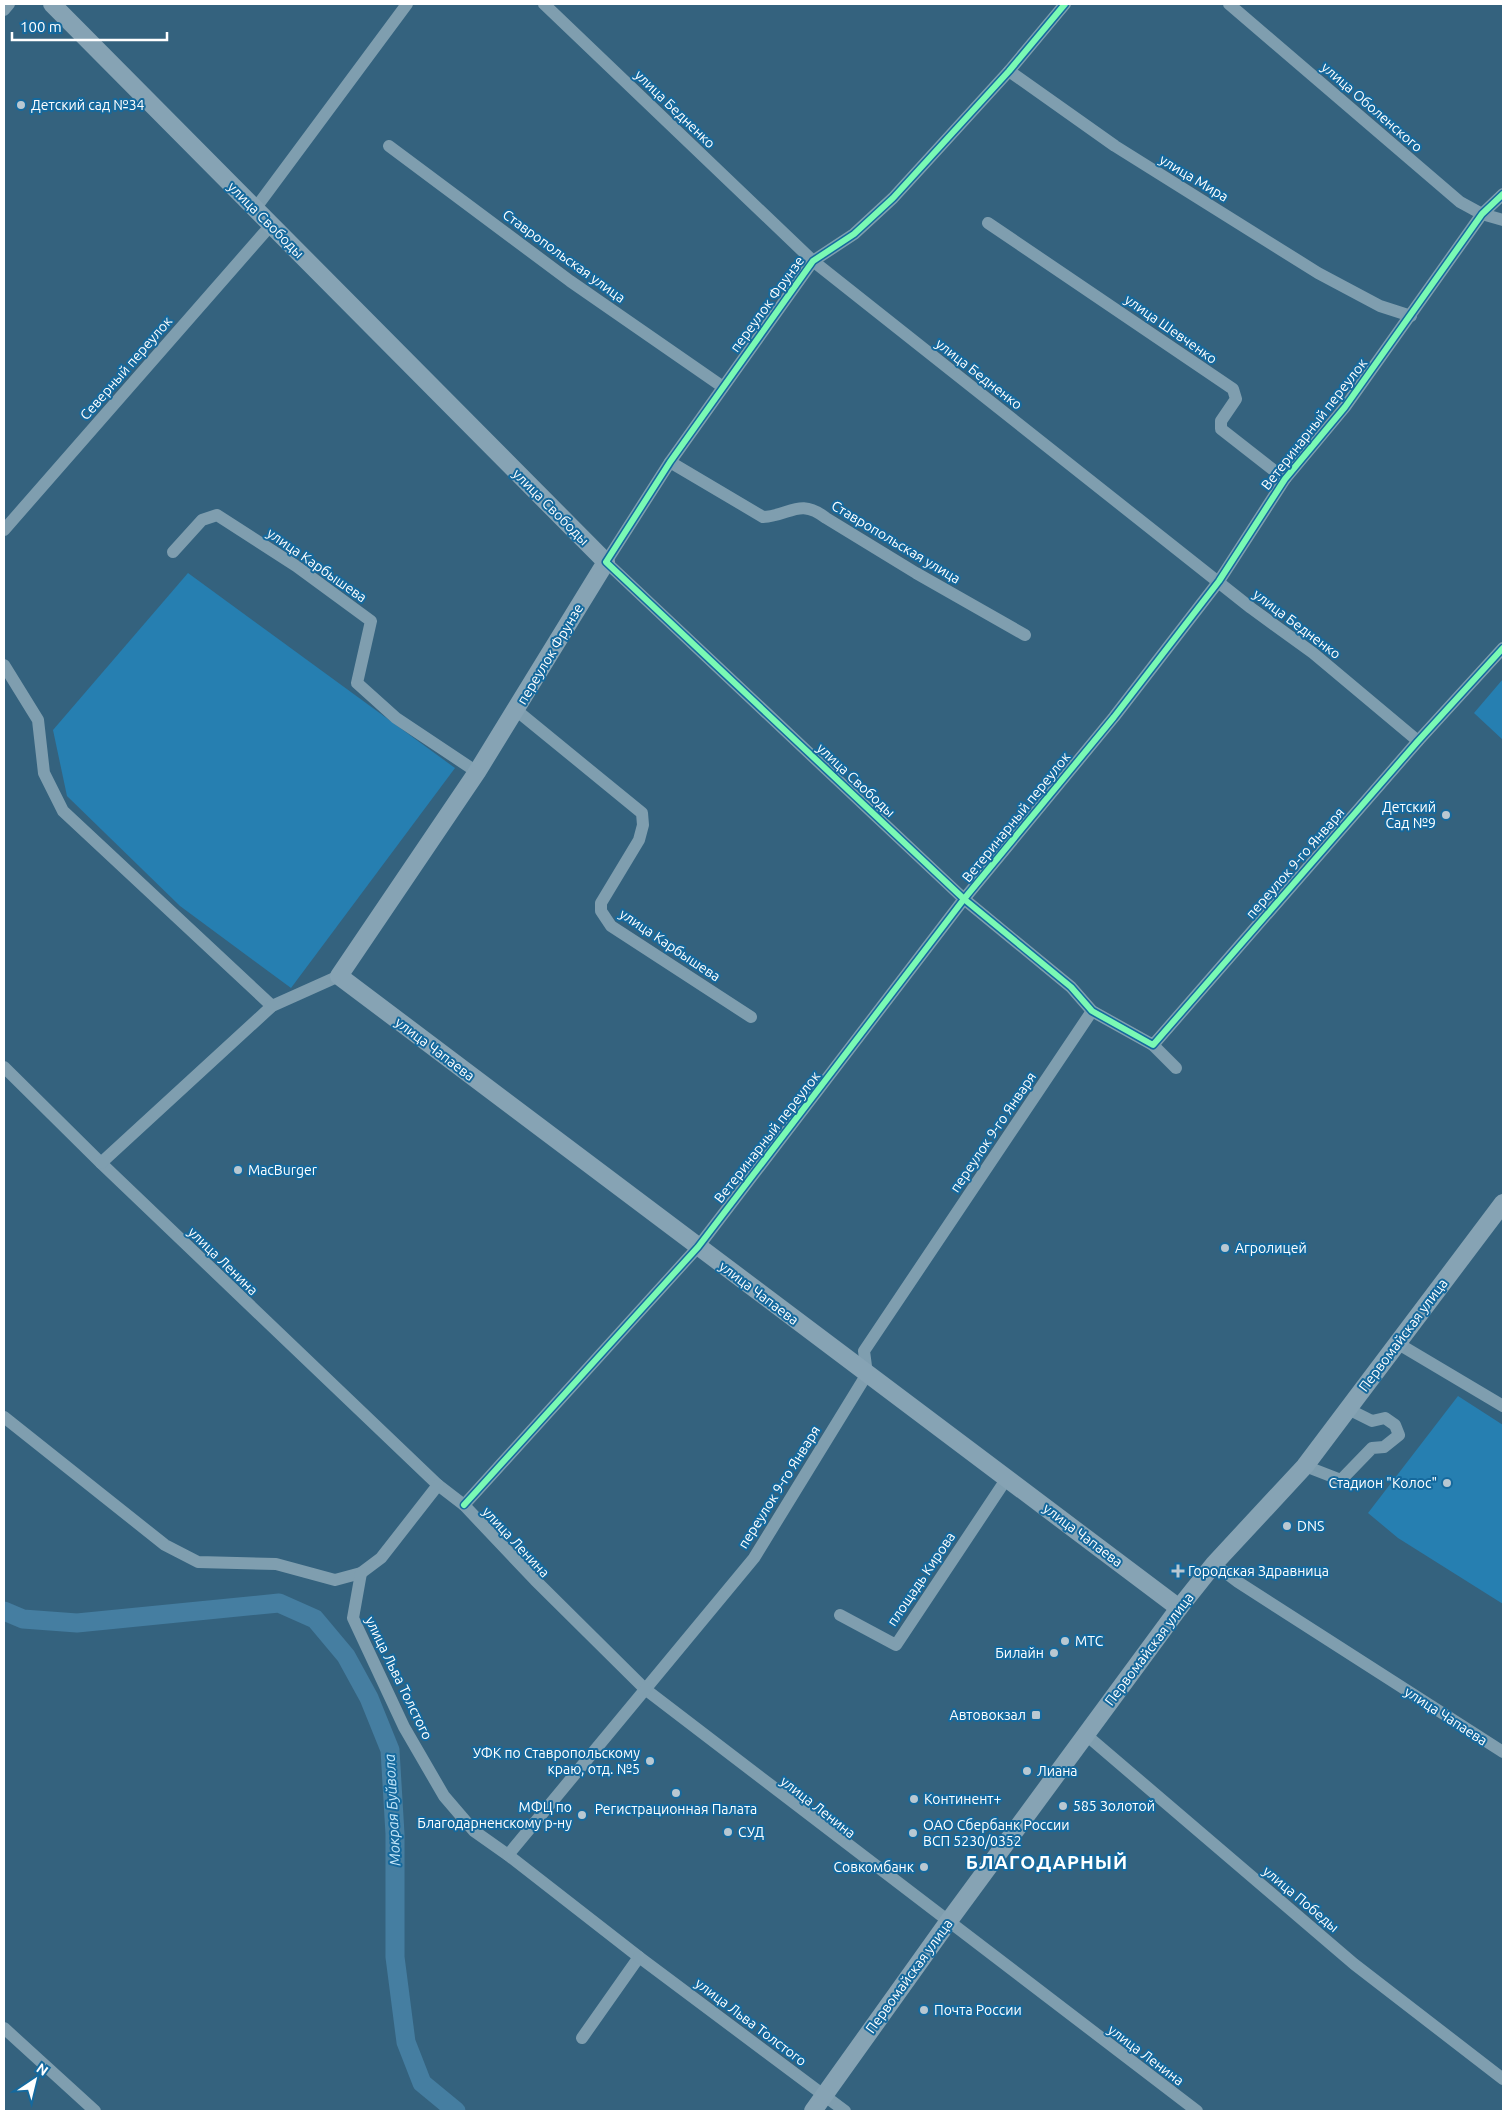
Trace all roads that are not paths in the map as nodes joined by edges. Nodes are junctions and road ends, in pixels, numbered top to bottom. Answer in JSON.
{"nodes":[{"id":1,"x":9,"y":4,"type":"edge"},
{"id":2,"x":52,"y":4,"type":"edge"},
{"id":3,"x":407,"y":4,"type":"edge"},
{"id":4,"x":544,"y":4,"type":"edge"},
{"id":5,"x":1066,"y":4,"type":"edge"},
{"id":6,"x":1229,"y":4,"type":"edge"},
{"id":7,"x":4,"y":10,"type":"edge"},
{"id":8,"x":1009,"y":71,"type":"junction"},
{"id":9,"x":389,"y":146,"type":"dead end"},
{"id":10,"x":1503,"y":194,"type":"edge"},
{"id":11,"x":255,"y":209,"type":"junction"},
{"id":12,"x":1482,"y":214,"type":"junction"},
{"id":13,"x":1503,"y":220,"type":"edge"},
{"id":14,"x":988,"y":223,"type":"dead end"},
{"id":15,"x":271,"y":225,"type":"junction"},
{"id":16,"x":813,"y":261,"type":"junction"},
{"id":17,"x":1411,"y":316,"type":"junction"},
{"id":18,"x":723,"y":387,"type":"junction"},
{"id":19,"x":670,"y":462,"type":"junction"},
{"id":20,"x":1285,"y":479,"type":"junction"},
{"id":21,"x":4,"y":530,"type":"edge"},
{"id":22,"x":173,"y":552,"type":"dead end"},
{"id":23,"x":606,"y":562,"type":"junction"},
{"id":24,"x":1219,"y":581,"type":"junction"},
{"id":25,"x":1025,"y":635,"type":"dead end"},
{"id":26,"x":1503,"y":648,"type":"edge"},
{"id":27,"x":4,"y":665,"type":"edge"},
{"id":28,"x":516,"y":710,"type":"junction"},
{"id":29,"x":1418,"y":741,"type":"junction"},
{"id":30,"x":476,"y":772,"type":"junction"},
{"id":31,"x":964,"y":899,"type":"junction"},
{"id":32,"x":339,"y":976,"type":"junction"},
{"id":33,"x":272,"y":1006,"type":"junction"},
{"id":34,"x":1092,"y":1011,"type":"junction"},
{"id":35,"x":751,"y":1017,"type":"dead end"},
{"id":36,"x":1152,"y":1044,"type":"junction"},
{"id":37,"x":4,"y":1066,"type":"edge"},
{"id":38,"x":1176,"y":1068,"type":"dead end"},
{"id":39,"x":101,"y":1163,"type":"junction"},
{"id":40,"x":1503,"y":1203,"type":"edge"},
{"id":41,"x":698,"y":1247,"type":"junction"},
{"id":42,"x":1397,"y":1343,"type":"junction"},
{"id":43,"x":867,"y":1374,"type":"junction"},
{"id":44,"x":1503,"y":1406,"type":"edge"},
{"id":45,"x":1348,"y":1408,"type":"junction"},
{"id":46,"x":4,"y":1417,"type":"edge"},
{"id":47,"x":1305,"y":1466,"type":"junction"},
{"id":48,"x":1007,"y":1478,"type":"junction"},
{"id":49,"x":438,"y":1485,"type":"junction"},
{"id":50,"x":464,"y":1506,"type":"junction"},
{"id":51,"x":1214,"y":1564,"type":"junction"},
{"id":52,"x":361,"y":1573,"type":"junction"},
{"id":53,"x":1179,"y":1608,"type":"junction"},
{"id":54,"x":840,"y":1615,"type":"dead end"},
{"id":55,"x":645,"y":1689,"type":"junction"},
{"id":56,"x":1085,"y":1734,"type":"junction"},
{"id":57,"x":1503,"y":1752,"type":"edge"},
{"id":58,"x":508,"y":1855,"type":"junction"},
{"id":59,"x":948,"y":1922,"type":"junction"},
{"id":60,"x":639,"y":1957,"type":"junction"},
{"id":61,"x":4,"y":2028,"type":"edge"},
{"id":62,"x":582,"y":2038,"type":"dead end"},
{"id":63,"x":1503,"y":2079,"type":"edge"},
{"id":64,"x":824,"y":2096,"type":"junction"},
{"id":65,"x":1192,"y":2110,"type":"edge"},
{"id":66,"x":95,"y":2111,"type":"edge"},
{"id":67,"x":813,"y":2111,"type":"edge"},
{"id":68,"x":845,"y":2111,"type":"edge"}],
"edges":[{"from":1,"to":7,"type":"street"},
{"from":2,"to":11,"type":"main road","name":"улица Свободы"},
{"from":3,"to":11,"type":"street"},
{"from":4,"to":16,"type":"street","name":"улица Бедненко"},
{"from":5,"to":8,"type":"street","name":"переулок Фрунзе"},
{"from":6,"to":12,"type":"street","name":"улица Оболенского"},
{"from":8,"to":16,"type":"street","name":"переулок Фрунзе"},
{"from":8,"to":17,"type":"street","name":"улица Мира"},
{"from":9,"to":18,"type":"street","name":"Ставропольская улица"},
{"from":10,"to":12,"type":"street","name":"Ветеринарный переулок"},
{"from":11,"to":15,"type":"main road","name":"улица Свободы"},
{"from":12,"to":13,"type":"street","name":"улица Оболенского"},
{"from":12,"to":17,"type":"street","name":"Ветеринарный переулок"},
{"from":14,"to":20,"type":"street","name":"улица Шевченко"},
{"from":15,"to":21,"type":"street","name":"Северный переулок"},
{"from":15,"to":23,"type":"main road","name":"улица Свободы"},
{"from":16,"to":18,"type":"street","name":"переулок Фрунзе"},
{"from":16,"to":24,"type":"street","name":"улица Бедненко"},
{"from":17,"to":20,"type":"street","name":"Ветеринарный переулок"},
{"from":18,"to":19,"type":"street","name":"переулок Фрунзе"},
{"from":19,"to":23,"type":"street","name":"переулок Фрунзе"},
{"from":19,"to":25,"type":"street","name":"Ставропольская улица"},
{"from":20,"to":24,"type":"street","name":"Ветеринарный переулок"},
{"from":22,"to":30,"type":"street","name":"улица Карбышева"},
{"from":23,"to":28,"type":"main road","name":"переулок Фрунзе"},
{"from":23,"to":31,"type":"street","name":"улица Свободы"},
{"from":24,"to":29,"type":"street","name":"улица Бедненко"},
{"from":24,"to":31,"type":"street","name":"Ветеринарный переулок"},
{"from":26,"to":29,"type":"street","name":"переулок 9-го Января"},
{"from":27,"to":33,"type":"street"},
{"from":28,"to":30,"type":"main road","name":"переулок Фрунзе"},
{"from":28,"to":35,"type":"street","name":"улица Карбышева"},
{"from":29,"to":36,"type":"street","name":"переулок 9-го Января"},
{"from":30,"to":32,"type":"main road","name":"переулок Фрунзе"},
{"from":31,"to":34,"type":"street","name":"улица Свободы"},
{"from":31,"to":41,"type":"street","name":"Ветеринарный переулок"},
{"from":32,"to":33,"type":"street"},
{"from":32,"to":41,"type":"main road","name":"улица Чапаева"},
{"from":33,"to":39,"type":"street"},
{"from":34,"to":36,"type":"street"},
{"from":34,"to":43,"type":"street","name":"переулок 9-го Января"},
{"from":36,"to":38,"type":"street"},
{"from":37,"to":39,"type":"street","name":"улица Ленина"},
{"from":39,"to":49,"type":"street","name":"улица Ленина"},
{"from":40,"to":42,"type":"main road","name":"Первомайская улица"},
{"from":41,"to":43,"type":"main road","name":"улица Чапаева"},
{"from":41,"to":50,"type":"street","name":"Ветеринарный переулок"},
{"from":42,"to":44,"type":"street"},
{"from":42,"to":45,"type":"main road","name":"Первомайская улица"},
{"from":43,"to":48,"type":"main road","name":"улица Чапаева"},
{"from":43,"to":55,"type":"street","name":"переулок 9-го Января"},
{"from":45,"to":47,"type":"main road","name":"Первомайская улица"},
{"from":45,"to":47,"type":"street"},
{"from":46,"to":52,"type":"street"},
{"from":47,"to":51,"type":"main road","name":"Первомайская улица"},
{"from":48,"to":53,"type":"main road","name":"улица Чапаева"},
{"from":48,"to":54,"type":"street","name":"площадь Кирова"},
{"from":49,"to":50,"type":"street","name":"улица Ленина"},
{"from":49,"to":52,"type":"street"},
{"from":50,"to":55,"type":"street","name":"улица Ленина"},
{"from":51,"to":53,"type":"main road","name":"Первомайская улица"},
{"from":51,"to":57,"type":"street","name":"улица Чапаева"},
{"from":52,"to":58,"type":"street","name":"улица Льва Толстого"},
{"from":53,"to":56,"type":"main road","name":"Первомайская улица"},
{"from":55,"to":58,"type":"street","name":"переулок 9-го Января"},
{"from":55,"to":59,"type":"street","name":"улица Ленина"},
{"from":56,"to":59,"type":"main road","name":"Первомайская улица"},
{"from":56,"to":63,"type":"street","name":"улица Победы"},
{"from":58,"to":60,"type":"street","name":"улица Льва Толстого"},
{"from":59,"to":64,"type":"main road","name":"Первомайская улица"},
{"from":59,"to":65,"type":"street","name":"улица Ленина"},
{"from":60,"to":62,"type":"street"},
{"from":60,"to":64,"type":"street","name":"улица Льва Толстого"},
{"from":61,"to":66,"type":"street"},
{"from":64,"to":67,"type":"main road","name":"Первомайская улица"},
{"from":64,"to":68,"type":"street","name":"улица Льва Толстого"}]}
